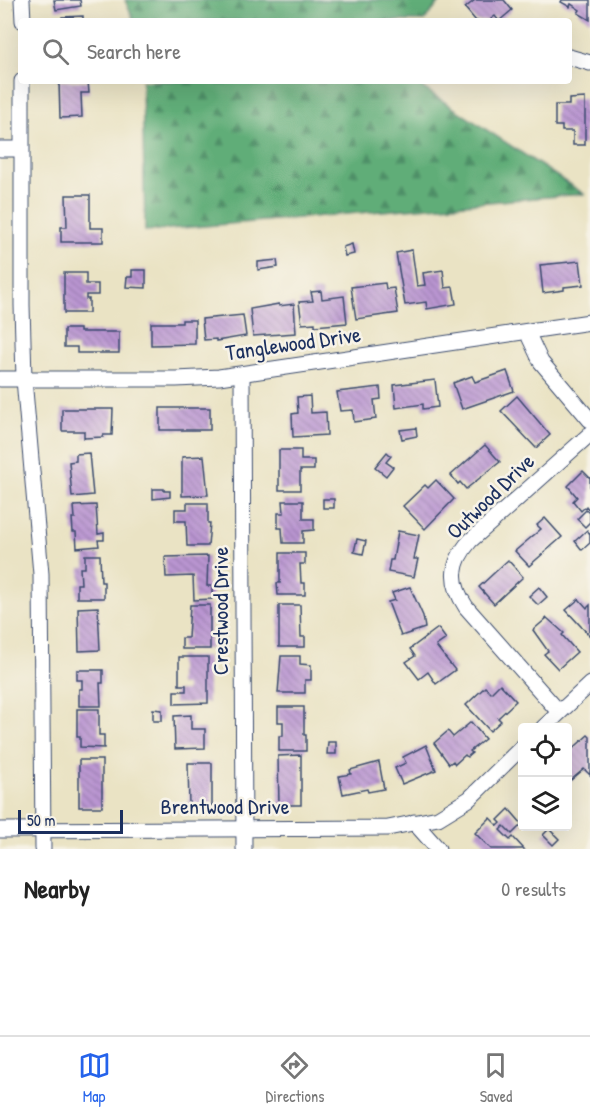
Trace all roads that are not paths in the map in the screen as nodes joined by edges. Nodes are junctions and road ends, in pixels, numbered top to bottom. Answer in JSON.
{"nodes":[{"id":1,"x":22,"y":0,"type":"edge"},
{"id":2,"x":23,"y":18,"type":"edge"},
{"id":3,"x":572,"y":58,"type":"edge"},
{"id":4,"x":590,"y":63,"type":"edge"},
{"id":5,"x":22,"y":84,"type":"edge"},
{"id":6,"x":0,"y":149,"type":"edge"},
{"id":7,"x":21,"y":149,"type":"junction"},
{"id":8,"x":590,"y":322,"type":"edge"},
{"id":9,"x":527,"y":332,"type":"junction"},
{"id":10,"x":242,"y":374,"type":"junction"},
{"id":11,"x":0,"y":379,"type":"edge"},
{"id":12,"x":24,"y":379,"type":"junction"},
{"id":13,"x":590,"y":420,"type":"edge"},
{"id":14,"x":590,"y":434,"type":"edge"},
{"id":15,"x":590,"y":684,"type":"edge"},
{"id":16,"x":559,"y":712,"type":"junction"},
{"id":17,"x":548,"y":723,"type":"edge"},
{"id":18,"x":518,"y":751,"type":"edge"},
{"id":19,"x":414,"y":822,"type":"junction"},
{"id":20,"x":244,"y":828,"type":"junction"},
{"id":21,"x":0,"y":830,"type":"edge"},
{"id":22,"x":43,"y":830,"type":"junction"},
{"id":23,"x":43,"y":849,"type":"edge"},
{"id":24,"x":244,"y":849,"type":"edge"},
{"id":25,"x":438,"y":849,"type":"edge"}],
"edges":[{"from":1,"to":2,"type":"street"},
{"from":3,"to":4,"type":"street"},
{"from":5,"to":7,"type":"street"},
{"from":6,"to":7,"type":"street"},
{"from":7,"to":12,"type":"street"},
{"from":8,"to":9,"type":"street","name":"Tanglewood Drive"},
{"from":9,"to":10,"type":"street","name":"Tanglewood Drive"},
{"from":9,"to":13,"type":"street"},
{"from":10,"to":12,"type":"street","name":"Tanglewood Drive"},
{"from":10,"to":20,"type":"street","name":"Crestwood Drive"},
{"from":11,"to":12,"type":"street","name":"Tanglewood Drive"},
{"from":12,"to":22,"type":"street"},
{"from":14,"to":16,"type":"street","name":"Outwood Drive"},
{"from":15,"to":16,"type":"street"},
{"from":16,"to":17,"type":"street"},
{"from":18,"to":19,"type":"street","name":"Brentwood Drive"},
{"from":19,"to":20,"type":"street","name":"Brentwood Drive"},
{"from":19,"to":25,"type":"street"},
{"from":20,"to":22,"type":"street","name":"Brentwood Drive"},
{"from":20,"to":24,"type":"street","name":"Crestwood Drive"},
{"from":21,"to":22,"type":"street","name":"Brentwood Drive"},
{"from":22,"to":23,"type":"street"}]}
